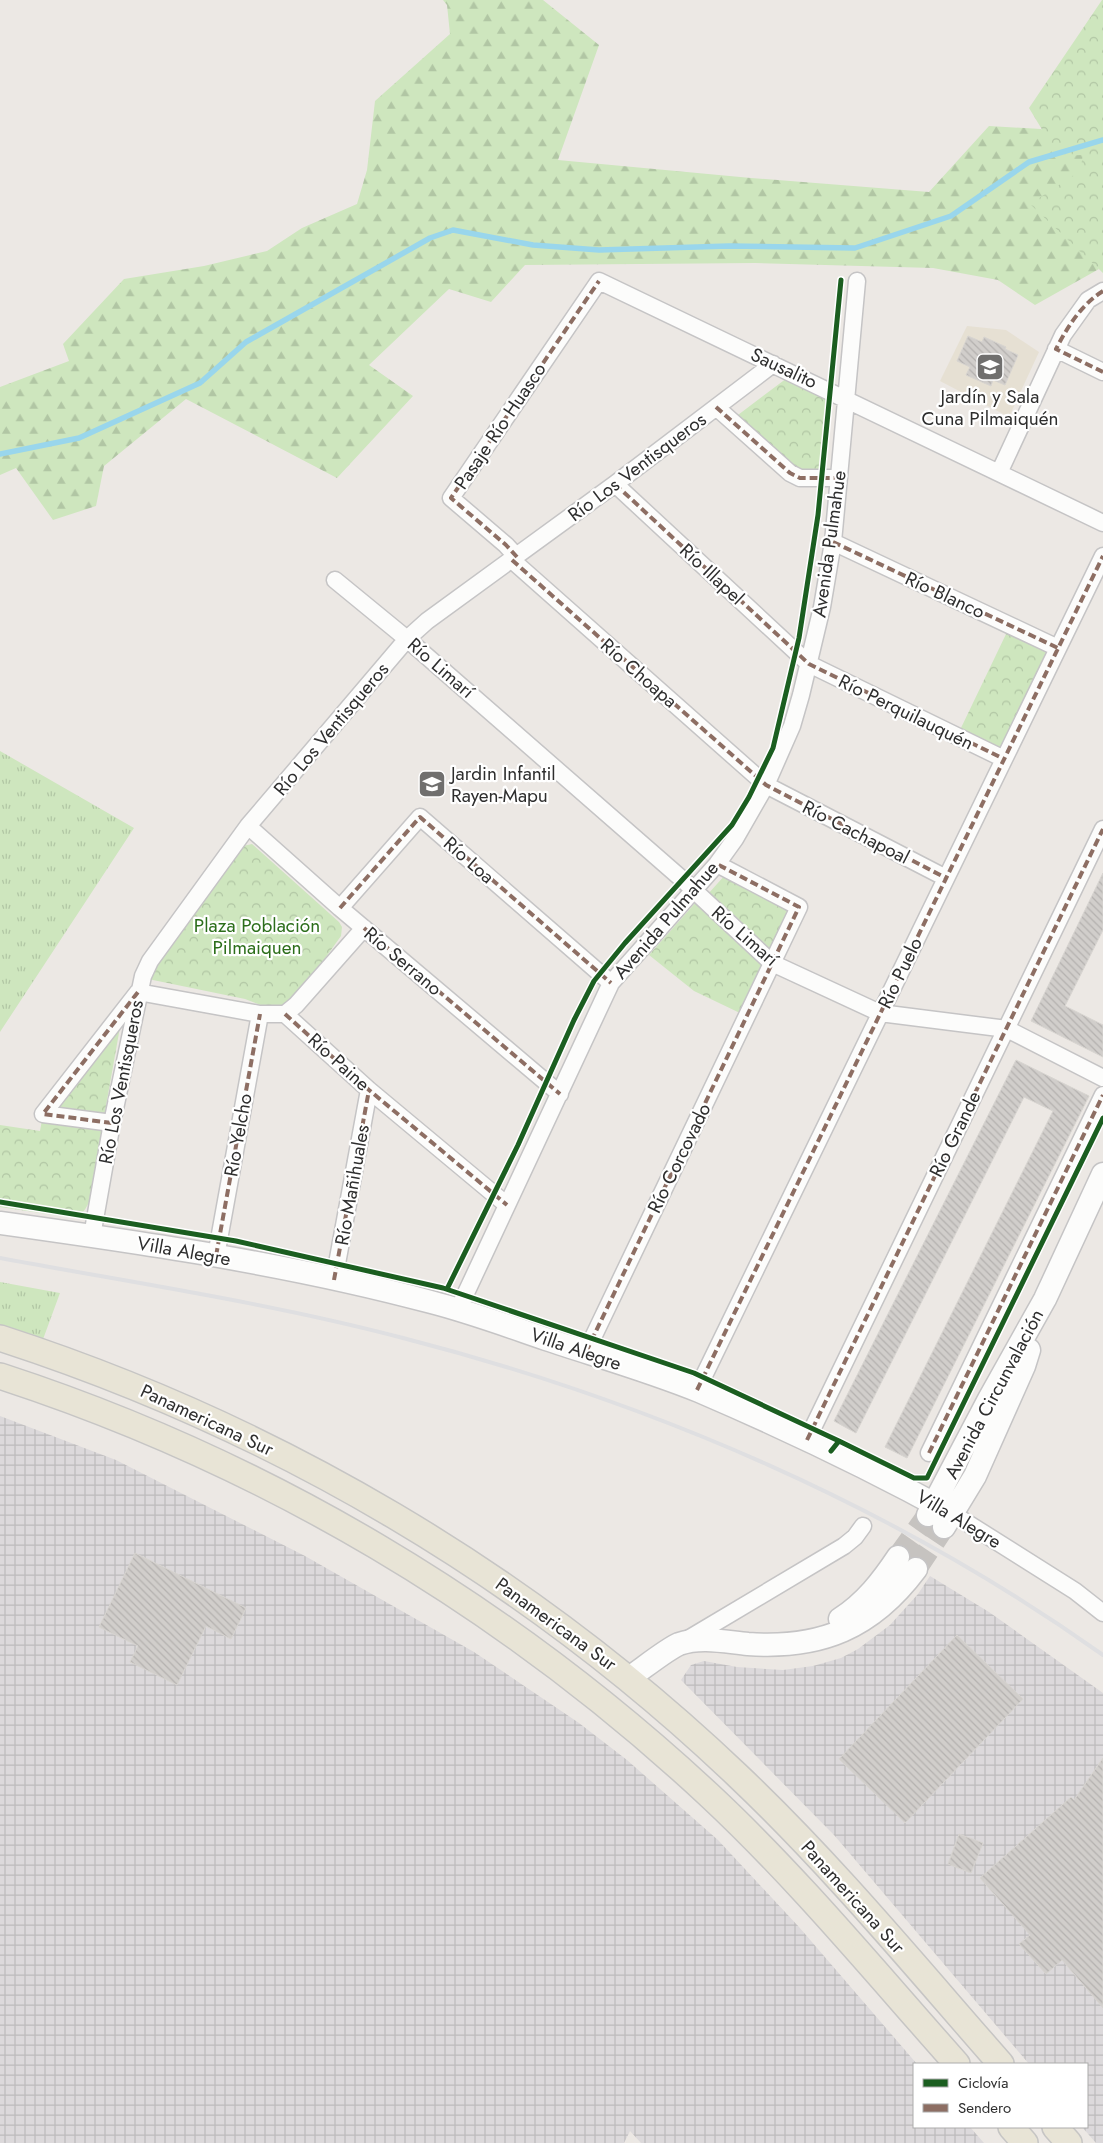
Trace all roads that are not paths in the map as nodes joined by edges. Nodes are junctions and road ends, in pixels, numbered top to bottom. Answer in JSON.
{"nodes":[{"id":1,"x":599,"y":281,"type":"joint"},
{"id":2,"x":857,"y":281,"type":"dead end"},
{"id":3,"x":1103,"y":291,"type":"edge"},
{"id":4,"x":1056,"y":349,"type":"junction"},
{"id":5,"x":773,"y":364,"type":"junction"},
{"id":6,"x":1103,"y":372,"type":"edge"},
{"id":7,"x":847,"y":398,"type":"junction"},
{"id":8,"x":716,"y":407,"type":"junction"},
{"id":9,"x":999,"y":473,"type":"junction"},
{"id":10,"x":839,"y":478,"type":"junction"},
{"id":11,"x":615,"y":484,"type":"junction"},
{"id":12,"x":1103,"y":523,"type":"edge"},
{"id":13,"x":833,"y":542,"type":"junction"},
{"id":14,"x":1103,"y":556,"type":"edge"},
{"id":15,"x":514,"y":559,"type":"junction"},
{"id":16,"x":335,"y":580,"type":"dead end"},
{"id":17,"x":407,"y":639,"type":"junction"},
{"id":18,"x":1058,"y":648,"type":"junction"},
{"id":19,"x":809,"y":664,"type":"junction"},
{"id":20,"x":1004,"y":759,"type":"junction"},
{"id":21,"x":766,"y":785,"type":"junction"},
{"id":22,"x":248,"y":826,"type":"junction"},
{"id":23,"x":1103,"y":829,"type":"edge"},
{"id":24,"x":716,"y":864,"type":"junction"},
{"id":25,"x":946,"y":878,"type":"junction"},
{"id":26,"x":694,"y":890,"type":"junction"},
{"id":27,"x":340,"y":908,"type":"junction"},
{"id":28,"x":364,"y":928,"type":"junction"},
{"id":29,"x":772,"y":963,"type":"junction"},
{"id":30,"x":611,"y":983,"type":"junction"},
{"id":31,"x":138,"y":992,"type":"junction"},
{"id":32,"x":880,"y":1013,"type":"junction"},
{"id":33,"x":260,"y":1014,"type":"junction"},
{"id":34,"x":285,"y":1014,"type":"junction"},
{"id":35,"x":1007,"y":1029,"type":"junction"},
{"id":36,"x":1103,"y":1078,"type":"edge"},
{"id":37,"x":369,"y":1090,"type":"junction"},
{"id":38,"x":560,"y":1094,"type":"junction"},
{"id":39,"x":1103,"y":1095,"type":"edge"},
{"id":40,"x":112,"y":1124,"type":"junction"},
{"id":41,"x":1103,"y":1174,"type":"edge"},
{"id":42,"x":507,"y":1205,"type":"junction"},
{"id":43,"x":0,"y":1223,"type":"edge"},
{"id":44,"x":92,"y":1236,"type":"junction"},
{"id":45,"x":216,"y":1256,"type":"junction"},
{"id":46,"x":334,"y":1280,"type":"junction"},
{"id":47,"x":458,"y":1310,"type":"junction"},
{"id":48,"x":0,"y":1338,"type":"edge"},
{"id":49,"x":586,"y":1352,"type":"junction"},
{"id":50,"x":0,"y":1376,"type":"edge"},
{"id":51,"x":697,"y":1390,"type":"junction"},
{"id":52,"x":807,"y":1440,"type":"junction"},
{"id":53,"x":929,"y":1453,"type":"dead end"},
{"id":54,"x":940,"y":1515,"type":"junction"},
{"id":55,"x":863,"y":1526,"type":"dead end"},
{"id":56,"x":907,"y":1563,"type":"tunnel mouth"},
{"id":57,"x":1103,"y":1612,"type":"edge"},
{"id":58,"x":679,"y":1644,"type":"junction"},
{"id":59,"x":629,"y":1678,"type":"junction"},
{"id":60,"x":876,"y":1921,"type":"junction"},
{"id":61,"x":850,"y":1945,"type":"junction"},
{"id":62,"x":956,"y":2063,"type":"edge"},
{"id":63,"x":1000,"y":2063,"type":"edge"},
{"id":64,"x":1012,"y":2128,"type":"edge"},
{"id":65,"x":1056,"y":2128,"type":"edge"},
{"id":66,"x":1025,"y":2143,"type":"edge"},
{"id":67,"x":1070,"y":2143,"type":"edge"}],
"edges":[{"from":1,"to":5,"type":"street","name":"Sausalito"},
{"from":1,"to":15,"type":"street","name":"Pasaje Río Huasco"},
{"from":2,"to":7,"type":"street","name":"Avenida Pulmahue"},
{"from":3,"to":4,"type":"street"},
{"from":4,"to":6,"type":"street"},
{"from":4,"to":9,"type":"street"},
{"from":5,"to":7,"type":"street","name":"Sausalito"},
{"from":5,"to":8,"type":"street","name":"Río Los Ventisqueros"},
{"from":7,"to":9,"type":"street","name":"Sausalito"},
{"from":7,"to":10,"type":"street","name":"Avenida Pulmahue"},
{"from":8,"to":10,"type":"street"},
{"from":8,"to":11,"type":"street","name":"Río Los Ventisqueros"},
{"from":9,"to":12,"type":"street","name":"Sausalito"},
{"from":10,"to":13,"type":"street","name":"Avenida Pulmahue"},
{"from":11,"to":15,"type":"street","name":"Río Los Ventisqueros"},
{"from":11,"to":19,"type":"street","name":"Río Illapel"},
{"from":13,"to":18,"type":"street","name":"Río Blanco"},
{"from":13,"to":19,"type":"street","name":"Avenida Pulmahue"},
{"from":14,"to":18,"type":"street","name":"Río Puelo"},
{"from":15,"to":17,"type":"street","name":"Río Los Ventisqueros"},
{"from":15,"to":21,"type":"street","name":"Río Choapa"},
{"from":16,"to":17,"type":"street","name":"Río Limarí"},
{"from":17,"to":22,"type":"street","name":"Río Los Ventisqueros"},
{"from":17,"to":26,"type":"street","name":"Río Limarí"},
{"from":18,"to":20,"type":"street","name":"Río Puelo"},
{"from":19,"to":20,"type":"street","name":"Río Perquilauquén"},
{"from":19,"to":21,"type":"street","name":"Avenida Pulmahue"},
{"from":20,"to":25,"type":"street","name":"Río Puelo"},
{"from":21,"to":24,"type":"street","name":"Avenida Pulmahue"},
{"from":21,"to":25,"type":"street","name":"Río Cachapoal"},
{"from":22,"to":27,"type":"street","name":"Río Serrano"},
{"from":22,"to":31,"type":"street","name":"Río Los Ventisqueros"},
{"from":23,"to":35,"type":"street","name":"Río Grande"},
{"from":24,"to":26,"type":"street","name":"Avenida Pulmahue"},
{"from":24,"to":29,"type":"street","name":"Río Corcovado"},
{"from":25,"to":32,"type":"street","name":"Río Puelo"},
{"from":26,"to":29,"type":"street","name":"Río Limarí"},
{"from":26,"to":30,"type":"street","name":"Avenida Pulmahue"},
{"from":27,"to":28,"type":"street","name":"Río Serrano"},
{"from":27,"to":30,"type":"street","name":"Río Loa"},
{"from":28,"to":34,"type":"street"},
{"from":28,"to":38,"type":"street","name":"Río Serrano"},
{"from":29,"to":32,"type":"street","name":"Río Limarí"},
{"from":29,"to":49,"type":"street","name":"Río Corcovado"},
{"from":30,"to":38,"type":"street","name":"Avenida Pulmahue"},
{"from":31,"to":33,"type":"street"},
{"from":31,"to":40,"type":"street","name":"Río Los Ventisqueros"},
{"from":31,"to":40,"type":"street"},
{"from":32,"to":35,"type":"street","name":"Río Limarí"},
{"from":32,"to":51,"type":"street","name":"Río Puelo"},
{"from":33,"to":34,"type":"street"},
{"from":33,"to":45,"type":"street","name":"Río Yelcho"},
{"from":34,"to":37,"type":"street","name":"Río Paine"},
{"from":35,"to":36,"type":"street","name":"Río Limarí"},
{"from":35,"to":52,"type":"street","name":"Río Grande"},
{"from":37,"to":42,"type":"street","name":"Río Paine"},
{"from":37,"to":46,"type":"street","name":"Río Mañihuales"},
{"from":38,"to":42,"type":"street","name":"Avenida Pulmahue"},
{"from":39,"to":53,"type":"street"},
{"from":40,"to":44,"type":"street","name":"Río Los Ventisqueros"},
{"from":41,"to":54,"type":"main road","name":"Avenida Circunvalación"},
{"from":42,"to":47,"type":"street","name":"Avenida Pulmahue"},
{"from":43,"to":44,"type":"main road","name":"Villa Alegre"},
{"from":44,"to":45,"type":"main road","name":"Villa Alegre"},
{"from":45,"to":46,"type":"main road","name":"Villa Alegre"},
{"from":46,"to":47,"type":"main road","name":"Villa Alegre"},
{"from":47,"to":49,"type":"main road","name":"Villa Alegre"},
{"from":48,"to":59,"type":"main road","name":"Panamericana Sur"},
{"from":49,"to":51,"type":"main road","name":"Villa Alegre"},
{"from":50,"to":61,"type":"main road","name":"Panamericana Sur"},
{"from":51,"to":52,"type":"main road","name":"Villa Alegre"},
{"from":52,"to":54,"type":"main road","name":"Villa Alegre"},
{"from":54,"to":57,"type":"street","name":"Villa Alegre"},
{"from":55,"to":58,"type":"street"},
{"from":56,"to":58,"type":"main road"},
{"from":58,"to":59,"type":"main road"},
{"from":59,"to":60,"type":"main road","name":"Panamericana Sur"},
{"from":60,"to":61,"type":"main road"},
{"from":60,"to":63,"type":"main road","name":"Panamericana Sur"},
{"from":61,"to":62,"type":"main road","name":"Panamericana Sur"},
{"from":64,"to":66,"type":"main road"},
{"from":65,"to":67,"type":"main road"}]}
